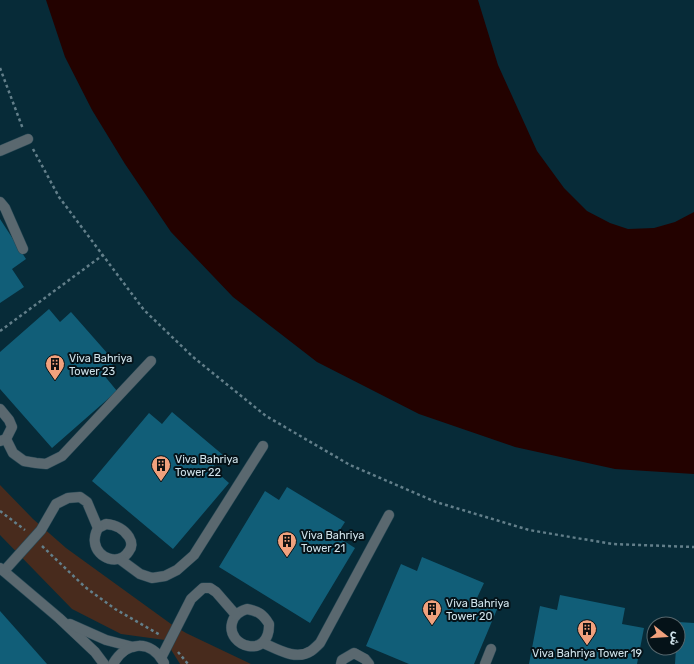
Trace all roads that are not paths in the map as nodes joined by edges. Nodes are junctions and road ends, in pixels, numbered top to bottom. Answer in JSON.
{"nodes":[{"id":1,"x":28,"y":139,"type":"road end"},
{"id":2,"x":0,"y":151,"type":"edge"},
{"id":3,"x":0,"y":202,"type":"edge"},
{"id":4,"x":23,"y":249,"type":"dead end"},
{"id":5,"x":151,"y":361,"type":"dead end"},
{"id":6,"x":0,"y":409,"type":"edge"},
{"id":7,"x":3,"y":440,"type":"edge"},
{"id":8,"x":263,"y":446,"type":"dead end"},
{"id":9,"x":389,"y":515,"type":"dead end"},
{"id":10,"x":98,"y":528,"type":"junction"},
{"id":11,"x":121,"y":560,"type":"junction"},
{"id":12,"x":2,"y":570,"type":"edge"},
{"id":13,"x":236,"y":615,"type":"junction"},
{"id":14,"x":59,"y":618,"type":"junction"},
{"id":15,"x":263,"y":643,"type":"junction"},
{"id":16,"x":133,"y":646,"type":"junction"},
{"id":17,"x":491,"y":649,"type":"dead end"},
{"id":18,"x":163,"y":661,"type":"edge"},
{"id":19,"x":104,"y":664,"type":"edge"},
{"id":20,"x":113,"y":664,"type":"edge"},
{"id":21,"x":341,"y":664,"type":"edge"},
{"id":22,"x":369,"y":664,"type":"edge"},
{"id":23,"x":485,"y":664,"type":"edge"}],
"edges":[{"from":1,"to":2,"type":"street"},
{"from":3,"to":4,"type":"street"},
{"from":5,"to":7,"type":"street"},
{"from":6,"to":7,"type":"street"},
{"from":8,"to":11,"type":"street"},
{"from":9,"to":15,"type":"street"},
{"from":10,"to":11,"type":"street"},
{"from":10,"to":11,"type":"street"},
{"from":10,"to":12,"type":"street"},
{"from":12,"to":14,"type":"street"},
{"from":13,"to":15,"type":"street"},
{"from":13,"to":15,"type":"street"},
{"from":13,"to":18,"type":"street"},
{"from":14,"to":16,"type":"street"},
{"from":14,"to":19,"type":"street"},
{"from":16,"to":18,"type":"street"},
{"from":16,"to":20,"type":"street"},
{"from":17,"to":23,"type":"street"},
{"from":21,"to":22,"type":"street"}]}
